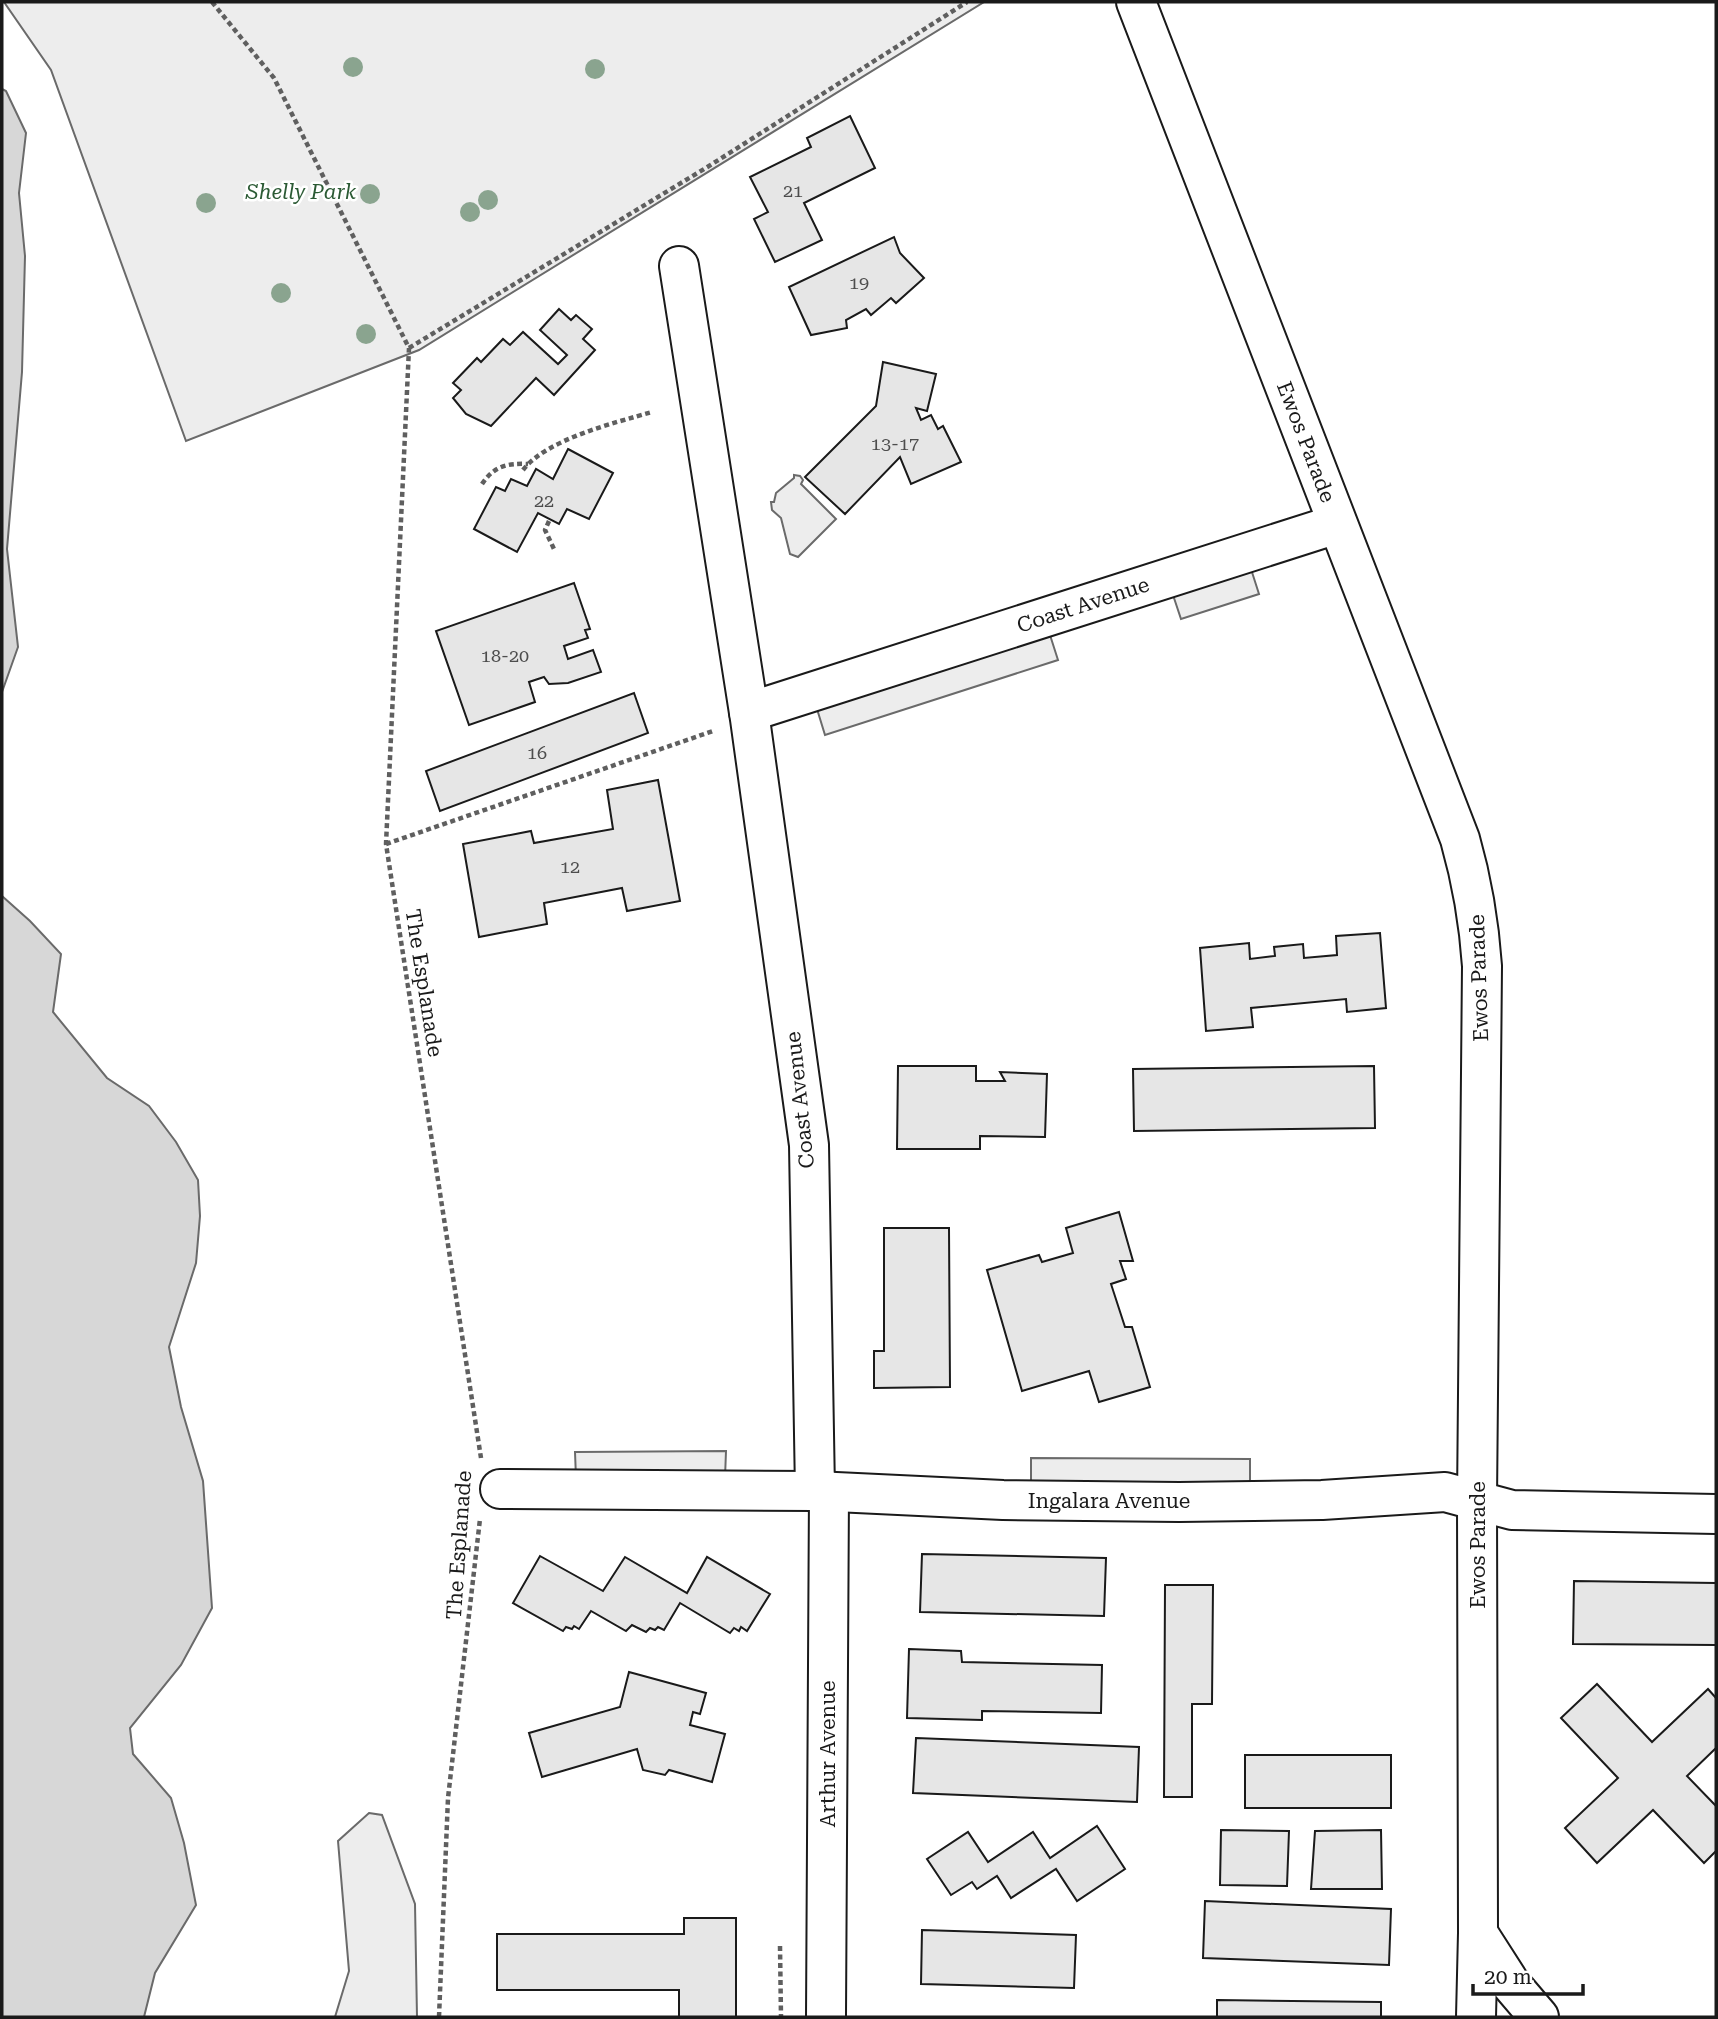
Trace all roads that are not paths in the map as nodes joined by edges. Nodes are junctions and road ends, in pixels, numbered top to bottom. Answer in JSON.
{"nodes":[{"id":1,"x":1136,"y":2,"type":"edge"},
{"id":2,"x":679,"y":266,"type":"dead end"},
{"id":3,"x":1337,"y":524,"type":"junction"},
{"id":4,"x":749,"y":715,"type":"junction"},
{"id":5,"x":487,"y":1491,"type":"road end"},
{"id":6,"x":822,"y":1491,"type":"junction"},
{"id":7,"x":1477,"y":1501,"type":"junction"},
{"id":8,"x":1716,"y":1514,"type":"edge"},
{"id":9,"x":1478,"y":1933,"type":"junction"},
{"id":10,"x":826,"y":2017,"type":"edge"},
{"id":11,"x":1476,"y":2017,"type":"edge"},
{"id":12,"x":1539,"y":2017,"type":"edge"}],
"edges":[{"from":1,"to":3,"type":"street","name":"Ewos Parade"},
{"from":2,"to":4,"type":"street","name":"Coast Avenue"},
{"from":3,"to":4,"type":"street","name":"Coast Avenue"},
{"from":3,"to":7,"type":"street","name":"Ewos Parade"},
{"from":4,"to":6,"type":"street","name":"Coast Avenue"},
{"from":5,"to":6,"type":"street","name":"Ingalara Avenue"},
{"from":6,"to":7,"type":"street","name":"Ingalara Avenue"},
{"from":6,"to":10,"type":"street","name":"Arthur Avenue"},
{"from":7,"to":8,"type":"street","name":"Ingalara Avenue"},
{"from":7,"to":9,"type":"street","name":"Ewos Parade"},
{"from":9,"to":11,"type":"street","name":"Ewos Parade"},
{"from":9,"to":12,"type":"street"}]}
